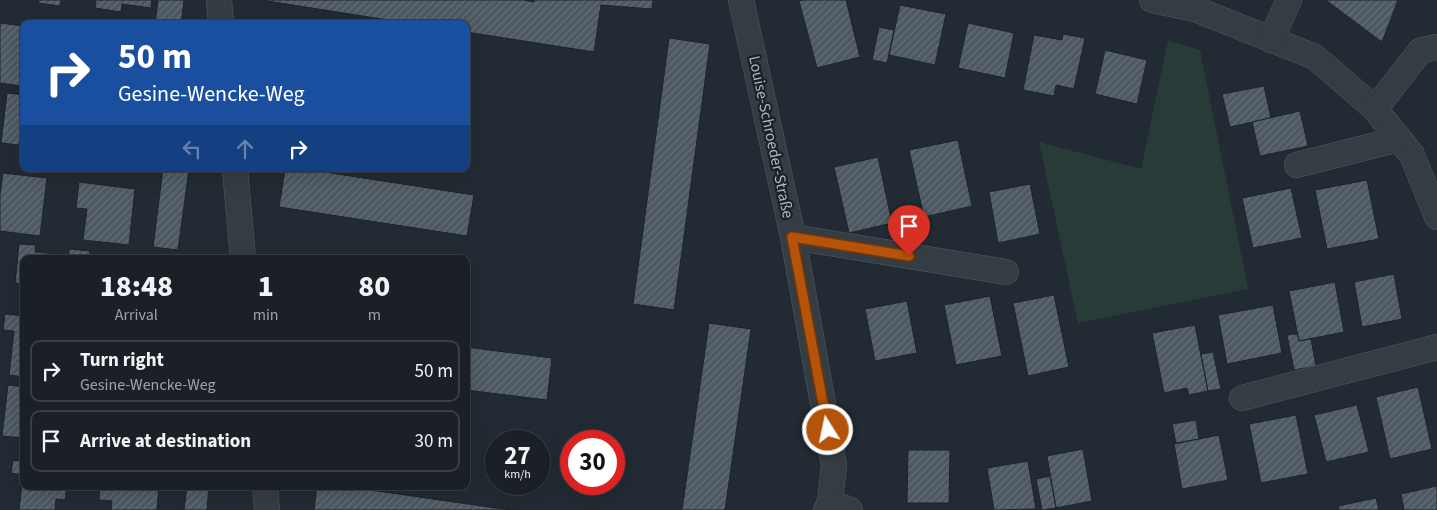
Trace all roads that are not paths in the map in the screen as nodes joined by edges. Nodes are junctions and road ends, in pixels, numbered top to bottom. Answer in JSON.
{"nodes":[{"id":1,"x":219,"y":0,"type":"edge"},
{"id":2,"x":741,"y":0,"type":"edge"},
{"id":3,"x":1152,"y":0,"type":"edge"},
{"id":4,"x":1289,"y":0,"type":"edge"},
{"id":5,"x":221,"y":20,"type":"edge"},
{"id":6,"x":1271,"y":40,"type":"junction"},
{"id":7,"x":1437,"y":48,"type":"edge"},
{"id":8,"x":1375,"y":109,"type":"junction"},
{"id":9,"x":1399,"y":139,"type":"junction"},
{"id":10,"x":1297,"y":165,"type":"dead end"},
{"id":11,"x":235,"y":172,"type":"edge"},
{"id":12,"x":1437,"y":217,"type":"edge"},
{"id":13,"x":792,"y":237,"type":"junction"},
{"id":14,"x":243,"y":255,"type":"edge"},
{"id":15,"x":1006,"y":272,"type":"dead end"},
{"id":16,"x":1437,"y":347,"type":"edge"},
{"id":17,"x":1242,"y":398,"type":"dead end"},
{"id":18,"x":265,"y":490,"type":"edge"},
{"id":19,"x":835,"y":507,"type":"edge"},
{"id":20,"x":267,"y":510,"type":"edge"}],
"edges":[{"from":1,"to":5,"type":"street"},
{"from":2,"to":13,"type":"street","name":"Louise-Schroeder-Straße"},
{"from":3,"to":6,"type":"street"},
{"from":4,"to":6,"type":"street"},
{"from":6,"to":8,"type":"street"},
{"from":7,"to":8,"type":"street"},
{"from":8,"to":9,"type":"street"},
{"from":9,"to":10,"type":"street"},
{"from":9,"to":12,"type":"street"},
{"from":11,"to":14,"type":"street"},
{"from":13,"to":15,"type":"street"},
{"from":13,"to":19,"type":"street","name":"Louise-Schroeder-Straße"},
{"from":16,"to":17,"type":"street"},
{"from":18,"to":20,"type":"street"}]}
